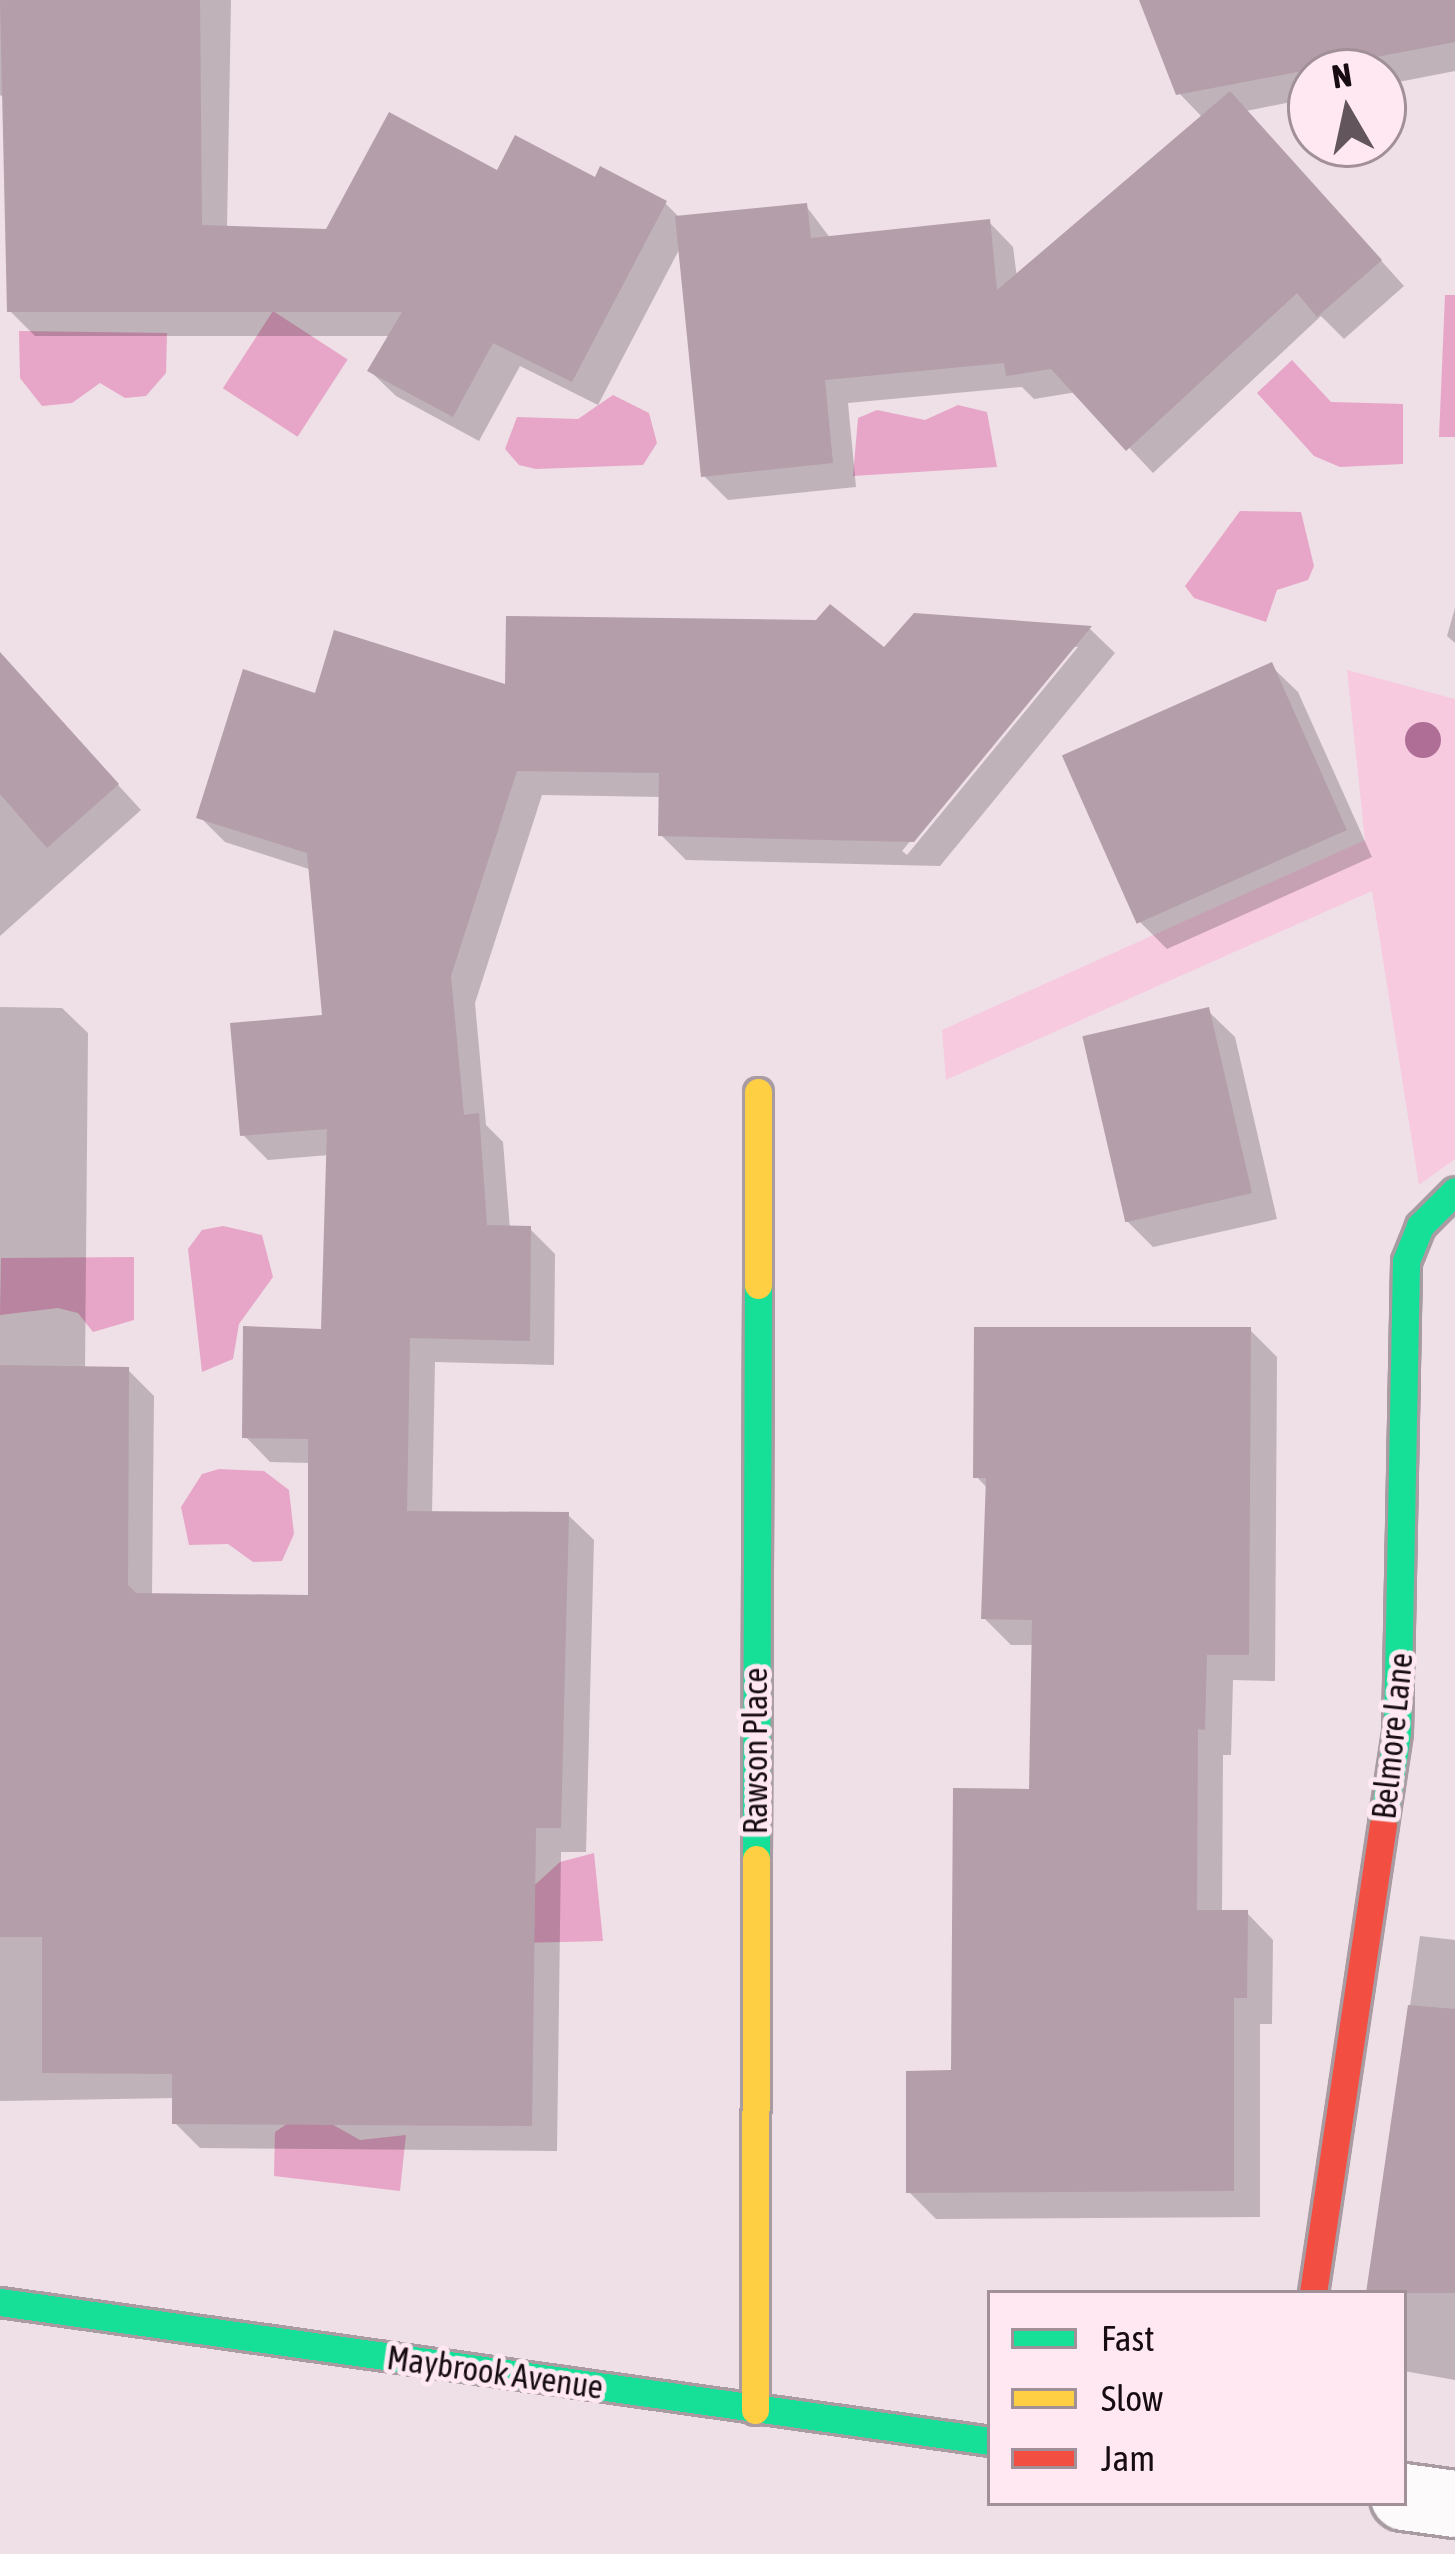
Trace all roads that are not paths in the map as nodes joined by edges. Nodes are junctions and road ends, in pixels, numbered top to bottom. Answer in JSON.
{"nodes":[{"id":1,"x":758,"y":1092,"type":"dead end"},
{"id":2,"x":1455,"y":1191,"type":"edge"},
{"id":3,"x":1313,"y":2290,"type":"edge"},
{"id":4,"x":5,"y":2314,"type":"edge"},
{"id":5,"x":754,"y":2410,"type":"junction"},
{"id":6,"x":987,"y":2441,"type":"edge"},
{"id":7,"x":1407,"y":2497,"type":"edge"},
{"id":8,"x":1455,"y":2504,"type":"edge"}],
"edges":[{"from":1,"to":5,"type":"street","name":"Rawson Place"},
{"from":2,"to":3,"type":"street","name":"Belmore Lane"},
{"from":4,"to":5,"type":"street","name":"Maybrook Avenue"},
{"from":5,"to":6,"type":"street","name":"Maybrook Avenue"},
{"from":7,"to":8,"type":"street"}]}
